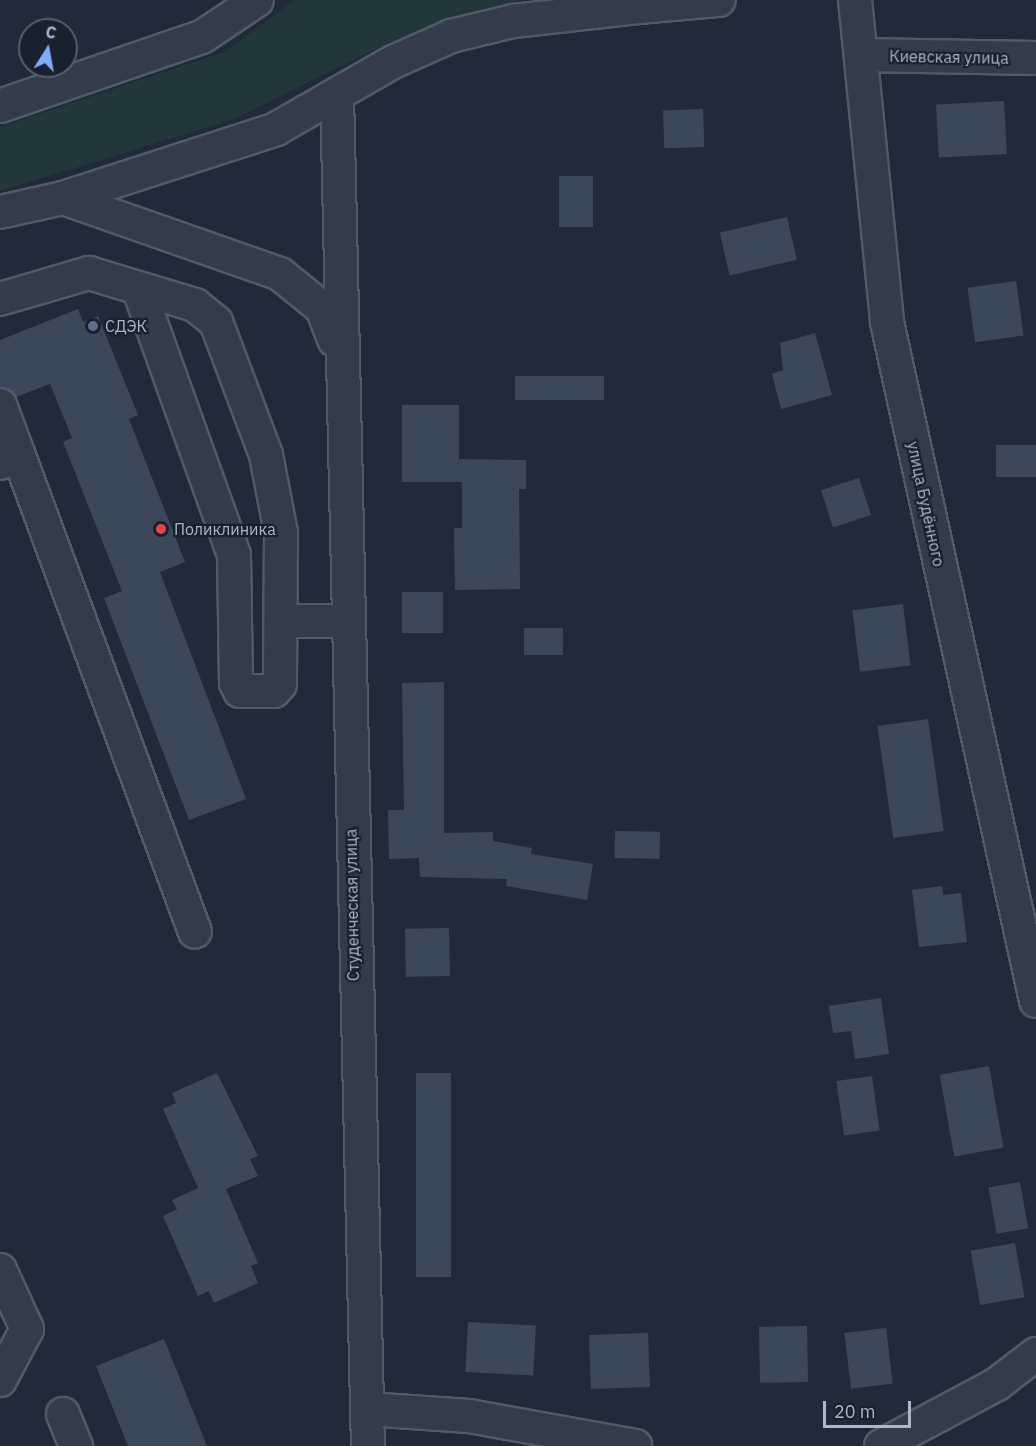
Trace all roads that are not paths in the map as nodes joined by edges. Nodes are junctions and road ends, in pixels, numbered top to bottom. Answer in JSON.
{"nodes":[{"id":1,"x":257,"y":0,"type":"edge"},
{"id":2,"x":719,"y":0,"type":"edge"},
{"id":3,"x":855,"y":0,"type":"edge"},
{"id":4,"x":644,"y":3,"type":"edge"},
{"id":5,"x":861,"y":55,"type":"junction"},
{"id":6,"x":1036,"y":58,"type":"edge"},
{"id":7,"x":337,"y":94,"type":"junction"},
{"id":8,"x":8,"y":99,"type":"edge"},
{"id":9,"x":63,"y":198,"type":"junction"},
{"id":10,"x":0,"y":212,"type":"edge"},
{"id":11,"x":139,"y":289,"type":"junction"},
{"id":12,"x":0,"y":299,"type":"edge"},
{"id":13,"x":340,"y":364,"type":"junction"},
{"id":14,"x":0,"y":405,"type":"edge"},
{"id":15,"x":9,"y":460,"type":"edge"},
{"id":16,"x":281,"y":621,"type":"junction"},
{"id":17,"x":345,"y":621,"type":"junction"},
{"id":18,"x":195,"y":932,"type":"dead end"},
{"id":19,"x":1036,"y":1001,"type":"edge"},
{"id":20,"x":0,"y":1270,"type":"edge"},
{"id":21,"x":1036,"y":1353,"type":"edge"},
{"id":22,"x":0,"y":1380,"type":"edge"},
{"id":23,"x":367,"y":1409,"type":"junction"},
{"id":24,"x":63,"y":1414,"type":"dead end"},
{"id":25,"x":76,"y":1446,"type":"edge"},
{"id":26,"x":368,"y":1446,"type":"edge"},
{"id":27,"x":635,"y":1446,"type":"edge"},
{"id":28,"x":881,"y":1446,"type":"edge"}],
"edges":[{"from":1,"to":8,"type":"street"},
{"from":2,"to":4,"type":"street"},
{"from":3,"to":5,"type":"street","name":"улица Будённого"},
{"from":4,"to":7,"type":"street"},
{"from":5,"to":6,"type":"street","name":"Киевская улица"},
{"from":5,"to":19,"type":"street","name":"улица Будённого"},
{"from":7,"to":9,"type":"street"},
{"from":7,"to":13,"type":"street","name":"Студенческая улица"},
{"from":9,"to":10,"type":"street"},
{"from":9,"to":13,"type":"street"},
{"from":11,"to":12,"type":"street"},
{"from":11,"to":16,"type":"street"},
{"from":11,"to":16,"type":"street"},
{"from":13,"to":17,"type":"street","name":"Студенческая улица"},
{"from":14,"to":15,"type":"street"},
{"from":15,"to":18,"type":"street"},
{"from":16,"to":17,"type":"street"},
{"from":17,"to":23,"type":"street","name":"Студенческая улица"},
{"from":20,"to":22,"type":"street"},
{"from":21,"to":28,"type":"street"},
{"from":23,"to":26,"type":"street","name":"Студенческая улица"},
{"from":23,"to":27,"type":"street"},
{"from":24,"to":25,"type":"street"}]}
